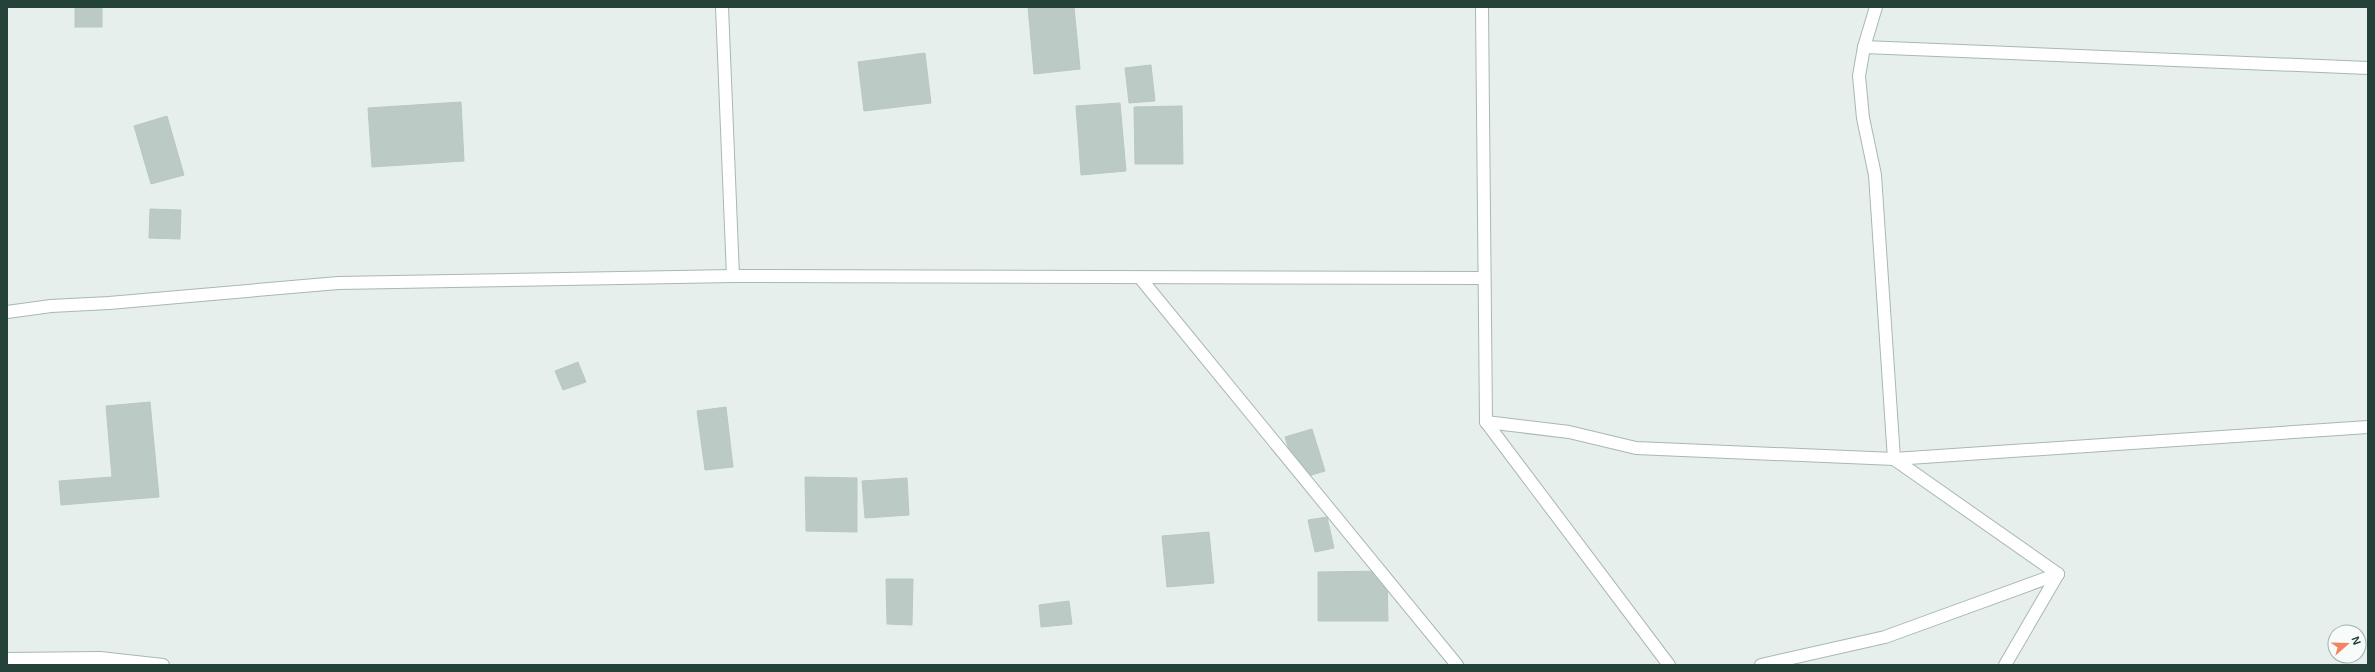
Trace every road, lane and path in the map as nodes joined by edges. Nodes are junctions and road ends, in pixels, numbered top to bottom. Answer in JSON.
{"nodes":[{"id":1,"x":722,"y":7,"type":"edge"},
{"id":2,"x":1482,"y":7,"type":"edge"},
{"id":3,"x":1876,"y":7,"type":"edge"},
{"id":4,"x":1864,"y":47,"type":"junction"},
{"id":5,"x":2368,"y":68,"type":"edge"},
{"id":6,"x":733,"y":276,"type":"junction"},
{"id":7,"x":1484,"y":278,"type":"junction"},
{"id":8,"x":1141,"y":279,"type":"junction"},
{"id":9,"x":7,"y":312,"type":"edge"},
{"id":10,"x":1486,"y":422,"type":"junction"},
{"id":11,"x":2368,"y":426,"type":"edge"},
{"id":12,"x":1894,"y":459,"type":"junction"},
{"id":13,"x":2058,"y":574,"type":"junction"},
{"id":14,"x":7,"y":659,"type":"edge"},
{"id":15,"x":163,"y":665,"type":"edge"},
{"id":16,"x":1457,"y":665,"type":"edge"},
{"id":17,"x":1669,"y":665,"type":"edge"},
{"id":18,"x":1761,"y":665,"type":"edge"},
{"id":19,"x":2005,"y":665,"type":"edge"}],
"edges":[{"from":1,"to":6,"type":"street"},
{"from":2,"to":7,"type":"street"},
{"from":3,"to":4,"type":"street"},
{"from":4,"to":5,"type":"street"},
{"from":4,"to":12,"type":"street"},
{"from":6,"to":8,"type":"street"},
{"from":6,"to":9,"type":"street"},
{"from":7,"to":8,"type":"street"},
{"from":7,"to":10,"type":"street"},
{"from":8,"to":16,"type":"street"},
{"from":10,"to":12,"type":"street"},
{"from":10,"to":17,"type":"street"},
{"from":11,"to":12,"type":"street"},
{"from":12,"to":13,"type":"street"},
{"from":13,"to":18,"type":"street"},
{"from":13,"to":19,"type":"street"},
{"from":14,"to":15,"type":"street"}]}
